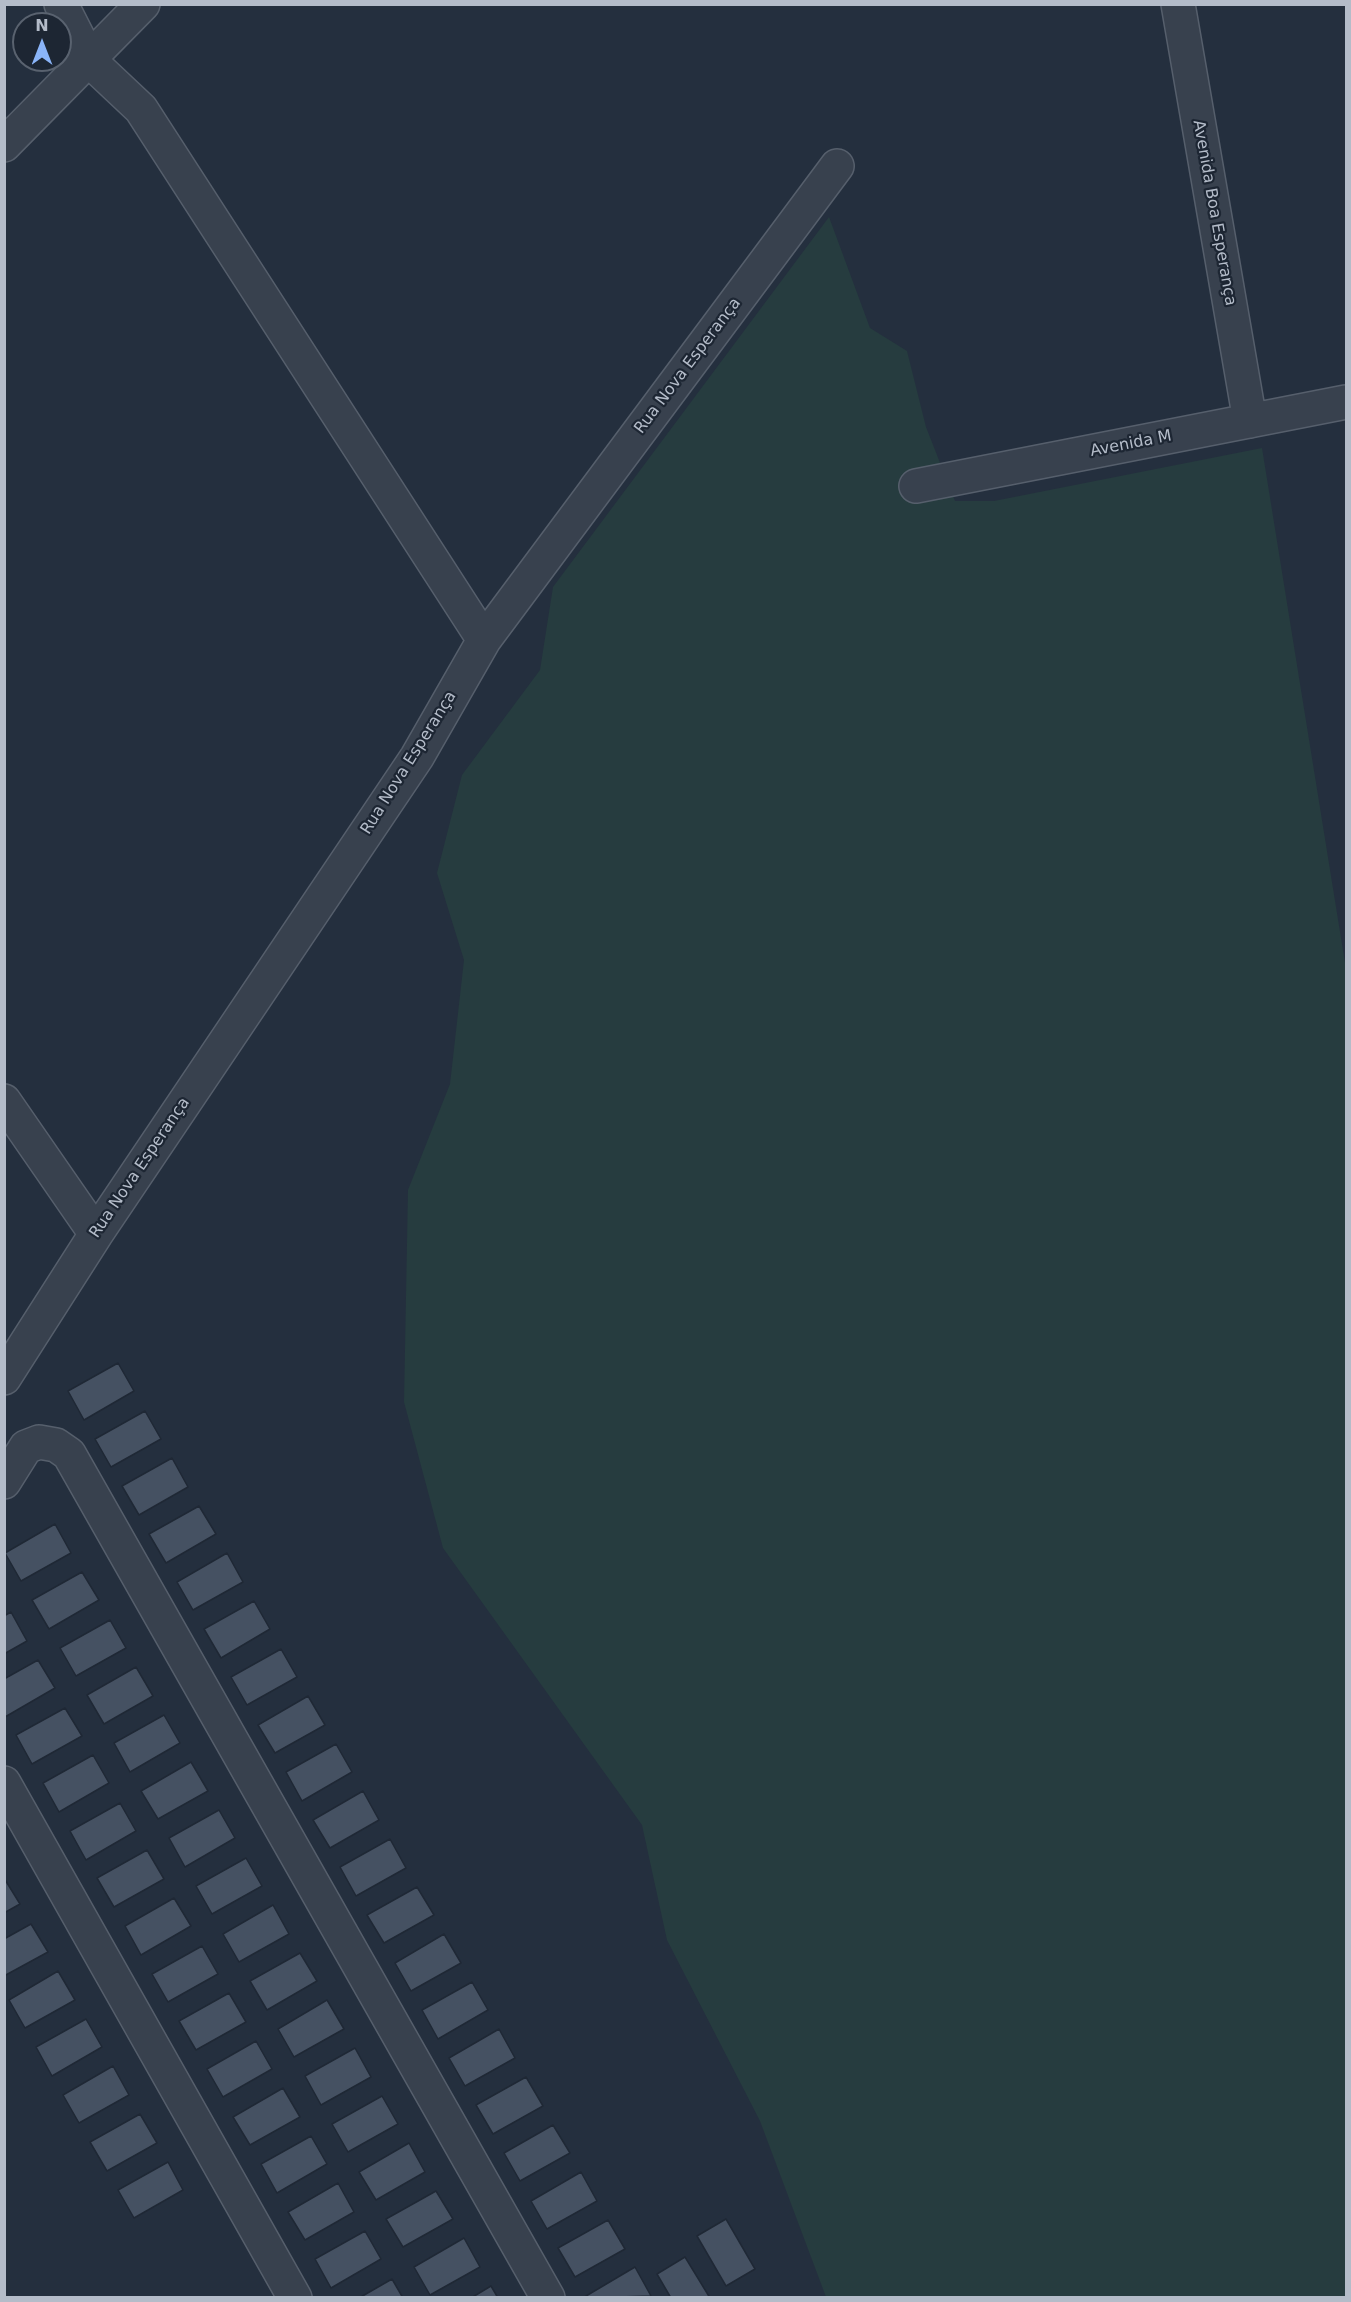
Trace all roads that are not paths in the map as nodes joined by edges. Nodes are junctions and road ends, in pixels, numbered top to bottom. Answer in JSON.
{"nodes":[{"id":1,"x":61,"y":4,"type":"edge"},
{"id":2,"x":143,"y":4,"type":"edge"},
{"id":3,"x":1178,"y":4,"type":"edge"},
{"id":4,"x":90,"y":61,"type":"junction"},
{"id":5,"x":4,"y":145,"type":"edge"},
{"id":6,"x":837,"y":166,"type":"dead end"},
{"id":7,"x":1347,"y":402,"type":"edge"},
{"id":8,"x":1250,"y":421,"type":"junction"},
{"id":9,"x":916,"y":486,"type":"dead end"},
{"id":10,"x":484,"y":640,"type":"junction"},
{"id":11,"x":4,"y":1101,"type":"edge"},
{"id":12,"x":96,"y":1234,"type":"junction"},
{"id":13,"x":4,"y":1378,"type":"edge"},
{"id":14,"x":4,"y":1482,"type":"edge"},
{"id":15,"x":4,"y":1783,"type":"edge"},
{"id":16,"x":295,"y":2298,"type":"edge"},
{"id":17,"x":548,"y":2298,"type":"edge"}],
"edges":[{"from":1,"to":4,"type":"street"},
{"from":2,"to":4,"type":"street"},
{"from":3,"to":8,"type":"street","name":"Avenida Boa Esperança"},
{"from":4,"to":5,"type":"street"},
{"from":4,"to":10,"type":"street"},
{"from":6,"to":10,"type":"street","name":"Rua Nova Esperança"},
{"from":7,"to":8,"type":"street","name":"Avenida M"},
{"from":8,"to":9,"type":"street","name":"Avenida M"},
{"from":10,"to":12,"type":"street","name":"Rua Nova Esperança"},
{"from":11,"to":12,"type":"street"},
{"from":12,"to":13,"type":"street","name":"Rua Nova Esperança"},
{"from":14,"to":17,"type":"street"},
{"from":15,"to":16,"type":"street"}]}
